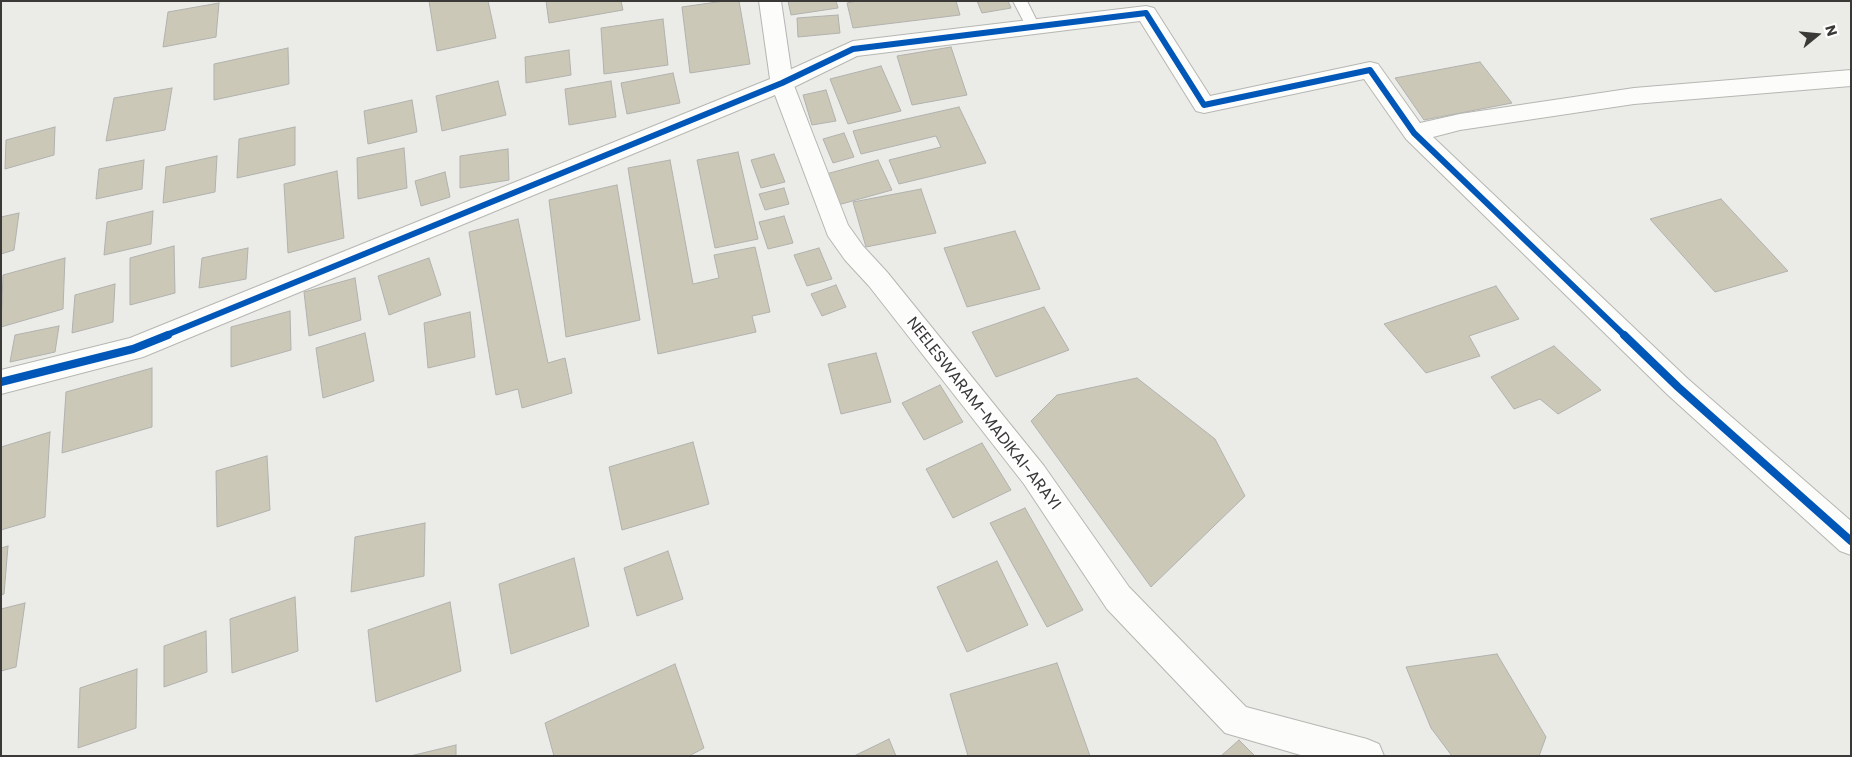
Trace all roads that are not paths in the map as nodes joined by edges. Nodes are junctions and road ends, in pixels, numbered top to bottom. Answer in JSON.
{"nodes":[{"id":1,"x":770,"y":1,"type":"edge"},
{"id":2,"x":1020,"y":1,"type":"edge"},
{"id":3,"x":1033,"y":26,"type":"junction"},
{"id":4,"x":1851,"y":78,"type":"edge"},
{"id":5,"x":782,"y":83,"type":"junction"},
{"id":6,"x":1414,"y":133,"type":"junction"},
{"id":7,"x":1,"y":382,"type":"edge"},
{"id":8,"x":1851,"y":541,"type":"edge"},
{"id":9,"x":1367,"y":756,"type":"edge"}],
"edges":[{"from":1,"to":5,"type":"street","name":"NEELESWARAM-MADIKAI-ARAYI"},
{"from":2,"to":3,"type":"lane"},
{"from":3,"to":5,"type":"street"},
{"from":3,"to":6,"type":"street"},
{"from":4,"to":6,"type":"street"},
{"from":5,"to":7,"type":"street"},
{"from":5,"to":9,"type":"street","name":"NEELESWARAM-MADIKAI-ARAYI"},
{"from":6,"to":8,"type":"street"}]}
